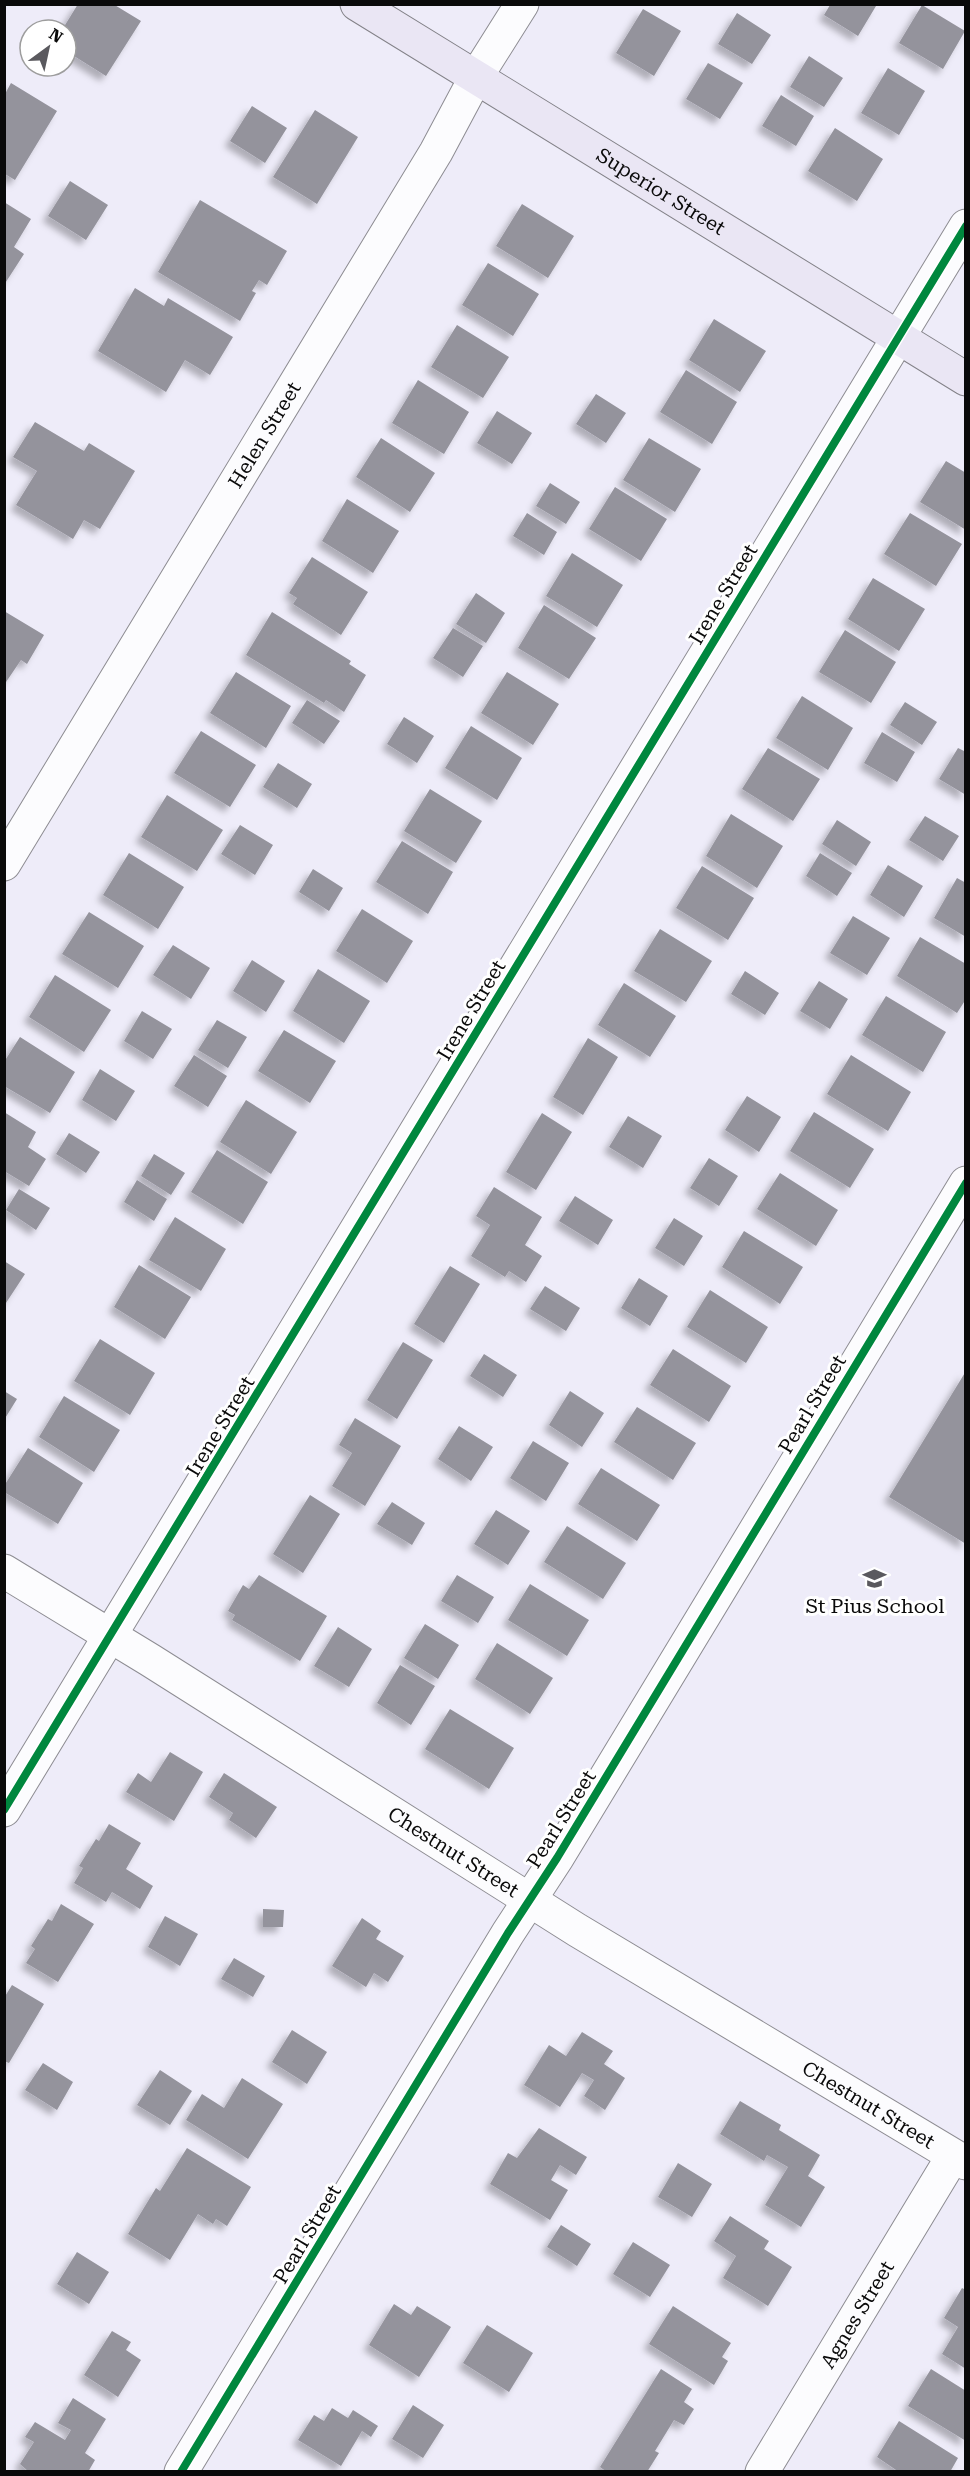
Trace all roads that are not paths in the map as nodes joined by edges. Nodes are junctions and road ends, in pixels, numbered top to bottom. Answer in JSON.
{"nodes":[{"id":1,"x":357,"y":4,"type":"edge"},
{"id":2,"x":522,"y":4,"type":"edge"},
{"id":3,"x":476,"y":77,"type":"junction"},
{"id":4,"x":966,"y":226,"type":"edge"},
{"id":5,"x":898,"y":338,"type":"junction"},
{"id":6,"x":966,"y":379,"type":"edge"},
{"id":7,"x":4,"y":864,"type":"edge"},
{"id":8,"x":966,"y":1183,"type":"edge"},
{"id":9,"x":4,"y":1571,"type":"edge"},
{"id":10,"x":111,"y":1636,"type":"junction"},
{"id":11,"x":4,"y":1810,"type":"edge"},
{"id":12,"x":530,"y":1900,"type":"junction"},
{"id":13,"x":959,"y":2160,"type":"edge"},
{"id":14,"x":181,"y":2472,"type":"edge"},
{"id":15,"x":762,"y":2472,"type":"edge"}],
"edges":[{"from":1,"to":3,"type":"street","name":"Superior Street"},
{"from":2,"to":3,"type":"street","name":"Helen Street"},
{"from":3,"to":5,"type":"street","name":"Superior Street"},
{"from":3,"to":7,"type":"street","name":"Helen Street"},
{"from":4,"to":5,"type":"street","name":"Irene Street"},
{"from":5,"to":6,"type":"street","name":"Superior Street"},
{"from":5,"to":10,"type":"street","name":"Irene Street"},
{"from":8,"to":12,"type":"street","name":"Pearl Street"},
{"from":9,"to":10,"type":"street","name":"Chestnut Street"},
{"from":10,"to":11,"type":"street","name":"Irene Street"},
{"from":10,"to":12,"type":"street","name":"Chestnut Street"},
{"from":12,"to":13,"type":"street","name":"Chestnut Street"},
{"from":12,"to":14,"type":"street","name":"Pearl Street"},
{"from":13,"to":15,"type":"street","name":"Agnes Street"}]}
